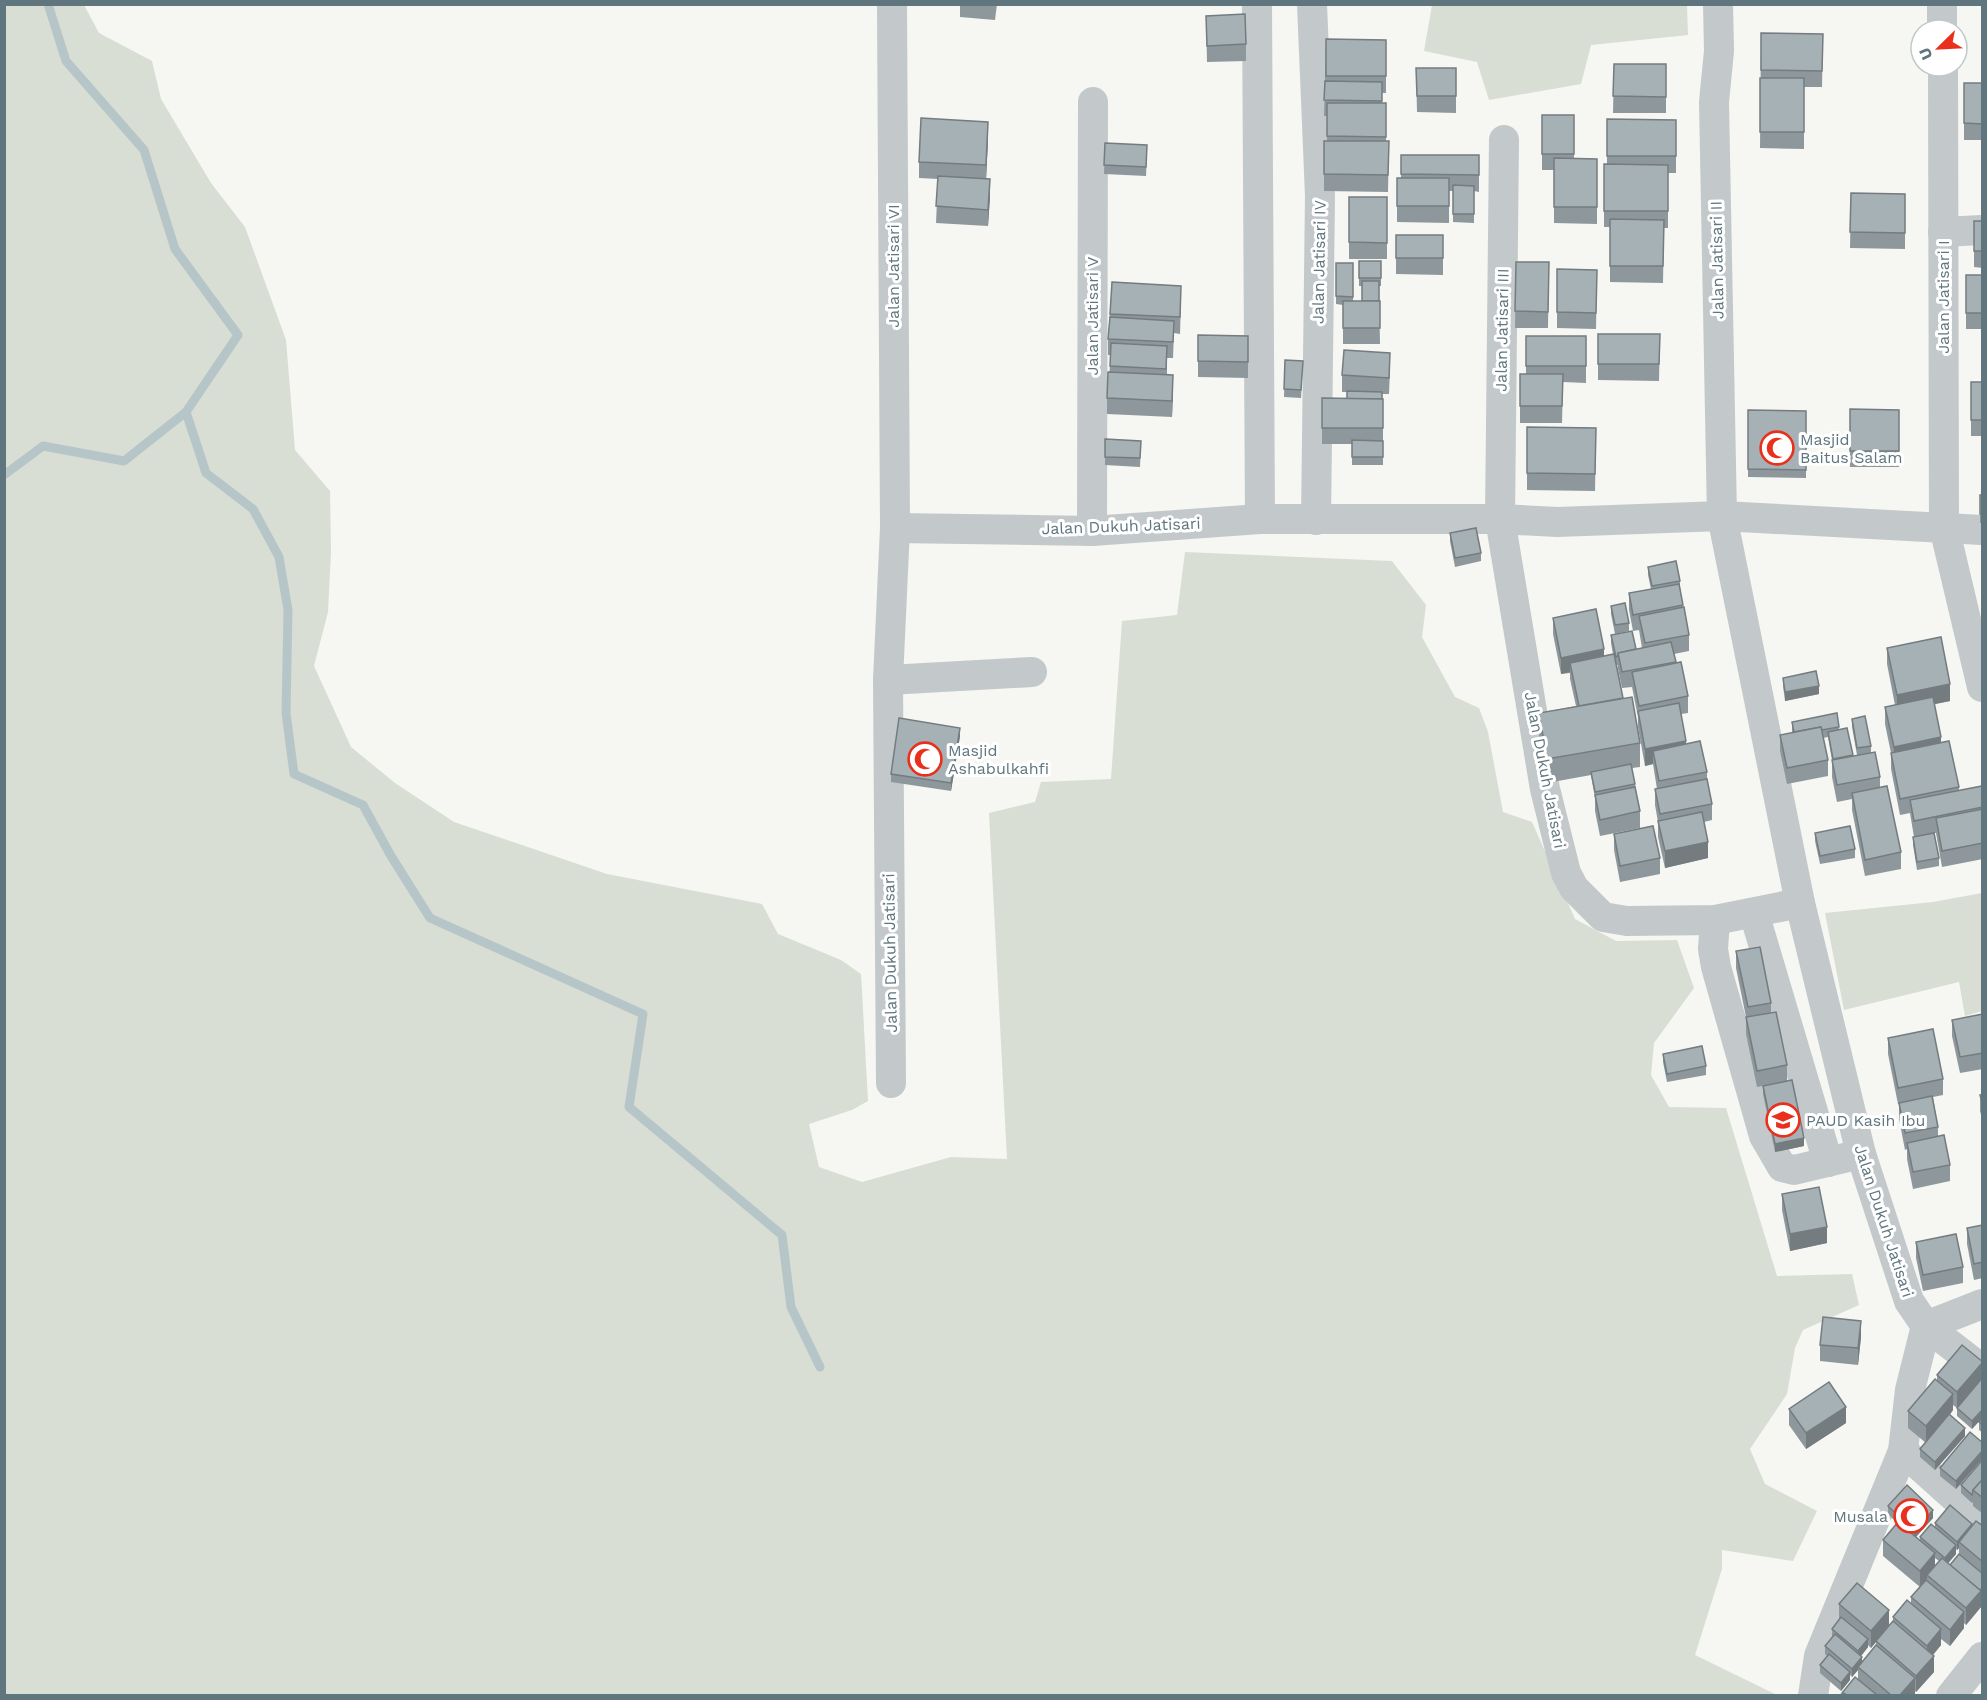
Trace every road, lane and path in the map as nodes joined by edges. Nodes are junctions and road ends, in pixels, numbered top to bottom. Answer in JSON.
{"nodes":[{"id":1,"x":892,"y":4,"type":"edge"},
{"id":2,"x":1257,"y":4,"type":"edge"},
{"id":3,"x":1312,"y":4,"type":"edge"},
{"id":4,"x":1718,"y":4,"type":"edge"},
{"id":5,"x":1943,"y":78,"type":"edge"},
{"id":6,"x":1093,"y":102,"type":"dead end"},
{"id":7,"x":1504,"y":140,"type":"dead end"},
{"id":8,"x":1983,"y":230,"type":"edge"},
{"id":9,"x":1943,"y":232,"type":"junction"},
{"id":10,"x":1722,"y":516,"type":"junction"},
{"id":11,"x":1260,"y":519,"type":"junction"},
{"id":12,"x":1500,"y":519,"type":"junction"},
{"id":13,"x":1316,"y":520,"type":"junction"},
{"id":14,"x":1944,"y":527,"type":"junction"},
{"id":15,"x":895,"y":528,"type":"junction"},
{"id":16,"x":1092,"y":531,"type":"junction"},
{"id":17,"x":1983,"y":531,"type":"edge"},
{"id":18,"x":1032,"y":672,"type":"dead end"},
{"id":19,"x":888,"y":680,"type":"junction"},
{"id":20,"x":1983,"y":687,"type":"edge"},
{"id":21,"x":1800,"y":903,"type":"junction"},
{"id":22,"x":1754,"y":913,"type":"junction"},
{"id":23,"x":1715,"y":920,"type":"junction"},
{"id":24,"x":891,"y":1083,"type":"dead end"},
{"id":25,"x":1861,"y":1154,"type":"junction"},
{"id":26,"x":1828,"y":1162,"type":"junction"},
{"id":27,"x":1983,"y":1304,"type":"edge"},
{"id":28,"x":1926,"y":1326,"type":"junction"},
{"id":29,"x":1983,"y":1369,"type":"edge"},
{"id":30,"x":1903,"y":1451,"type":"junction"},
{"id":31,"x":1983,"y":1522,"type":"edge"},
{"id":32,"x":1983,"y":1657,"type":"edge"},
{"id":33,"x":1813,"y":1695,"type":"edge"},
{"id":34,"x":1951,"y":1695,"type":"edge"}],
"edges":[{"from":1,"to":15,"type":"street","name":"Jalan Jatisari VI"},
{"from":2,"to":11,"type":"street"},
{"from":3,"to":13,"type":"street","name":"Jalan Jatisari IV"},
{"from":4,"to":10,"type":"street","name":"Jalan Jatisari II"},
{"from":5,"to":9,"type":"street","name":"Jalan Jatisari I"},
{"from":6,"to":16,"type":"street","name":"Jalan Jatisari V"},
{"from":7,"to":12,"type":"street","name":"Jalan Jatisari III"},
{"from":8,"to":9,"type":"street"},
{"from":9,"to":14,"type":"street","name":"Jalan Jatisari I"},
{"from":10,"to":12,"type":"street","name":"Jalan Dukuh Jatisari"},
{"from":10,"to":14,"type":"street","name":"Jalan Dukuh Jatisari"},
{"from":10,"to":21,"type":"street","name":"Jalan Dukuh Jatisari"},
{"from":11,"to":13,"type":"street","name":"Jalan Dukuh Jatisari"},
{"from":11,"to":16,"type":"street","name":"Jalan Dukuh Jatisari"},
{"from":12,"to":13,"type":"street","name":"Jalan Dukuh Jatisari"},
{"from":12,"to":23,"type":"street","name":"Jalan Dukuh Jatisari"},
{"from":14,"to":17,"type":"street","name":"Jalan Dukuh Jatisari"},
{"from":14,"to":20,"type":"street"},
{"from":15,"to":16,"type":"street","name":"Jalan Dukuh Jatisari"},
{"from":15,"to":19,"type":"street","name":"Jalan Dukuh Jatisari"},
{"from":18,"to":19,"type":"street"},
{"from":19,"to":24,"type":"street","name":"Jalan Dukuh Jatisari"},
{"from":21,"to":22,"type":"street","name":"Jalan Dukuh Jatisari"},
{"from":21,"to":25,"type":"street","name":"Jalan Dukuh Jatisari"},
{"from":22,"to":23,"type":"street","name":"Jalan Dukuh Jatisari"},
{"from":22,"to":26,"type":"street"},
{"from":23,"to":26,"type":"street"},
{"from":25,"to":26,"type":"street"},
{"from":25,"to":28,"type":"street","name":"Jalan Dukuh Jatisari"},
{"from":27,"to":28,"type":"street"},
{"from":28,"to":29,"type":"street","name":"Jalan Dukuh Jatisari"},
{"from":28,"to":30,"type":"street"},
{"from":30,"to":31,"type":"street"},
{"from":30,"to":33,"type":"street"},
{"from":32,"to":34,"type":"street"}]}
